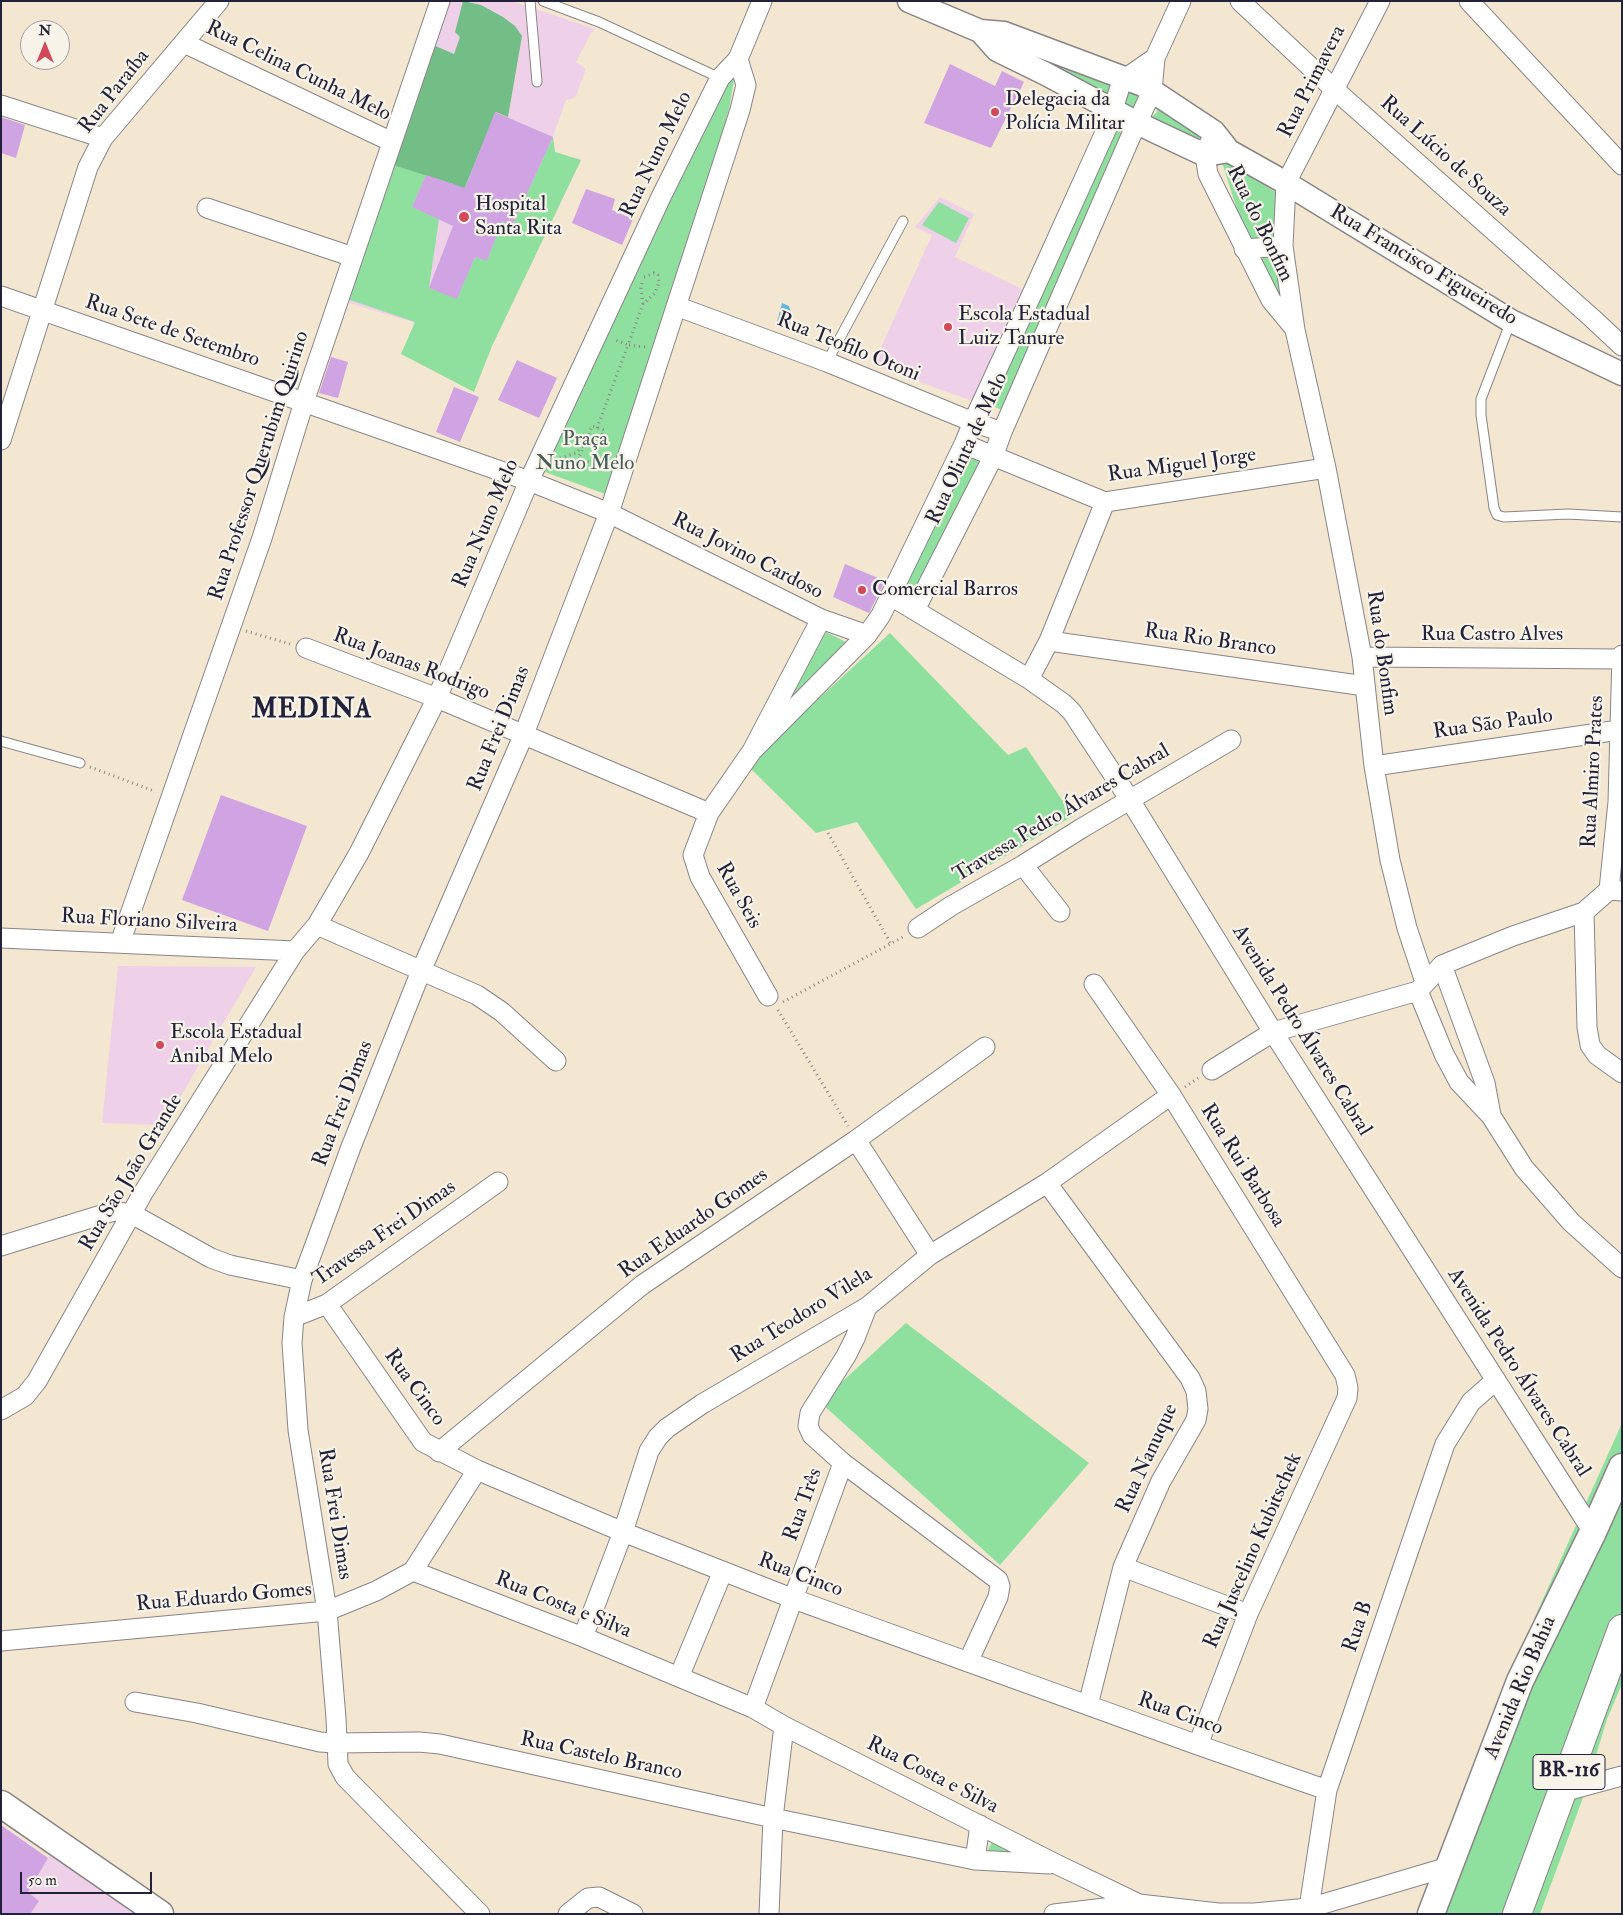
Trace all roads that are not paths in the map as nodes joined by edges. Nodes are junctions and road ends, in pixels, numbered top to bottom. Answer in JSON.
{"nodes":[{"id":1,"x":219,"y":1,"type":"edge"},
{"id":2,"x":440,"y":1,"type":"edge"},
{"id":3,"x":530,"y":1,"type":"edge"},
{"id":4,"x":543,"y":1,"type":"edge"},
{"id":5,"x":762,"y":1,"type":"edge"},
{"id":6,"x":909,"y":1,"type":"edge"},
{"id":7,"x":1182,"y":1,"type":"edge"},
{"id":8,"x":1240,"y":1,"type":"edge"},
{"id":9,"x":1380,"y":1,"type":"edge"},
{"id":10,"x":1469,"y":1,"type":"edge"},
{"id":11,"x":980,"y":31,"type":"junction"},
{"id":12,"x":184,"y":42,"type":"junction"},
{"id":13,"x":1155,"y":58,"type":"junction"},
{"id":14,"x":738,"y":60,"type":"junction"},
{"id":15,"x":720,"y":78,"type":"junction"},
{"id":16,"x":1126,"y":78,"type":"junction"},
{"id":17,"x":537,"y":82,"type":"dead end"},
{"id":18,"x":1334,"y":89,"type":"junction"},
{"id":19,"x":1152,"y":91,"type":"junction"},
{"id":20,"x":1,"y":105,"type":"edge"},
{"id":21,"x":1112,"y":108,"type":"junction"},
{"id":22,"x":1137,"y":123,"type":"junction"},
{"id":23,"x":1214,"y":132,"type":"junction"},
{"id":24,"x":104,"y":138,"type":"junction"},
{"id":25,"x":392,"y":142,"type":"junction"},
{"id":26,"x":1229,"y":151,"type":"junction"},
{"id":27,"x":1205,"y":155,"type":"junction"},
{"id":28,"x":1622,"y":165,"type":"edge"},
{"id":29,"x":1286,"y":183,"type":"junction"},
{"id":30,"x":207,"y":208,"type":"dead end"},
{"id":31,"x":903,"y":222,"type":"dead end"},
{"id":32,"x":1283,"y":246,"type":"junction"},
{"id":33,"x":1244,"y":250,"type":"junction"},
{"id":34,"x":353,"y":256,"type":"junction"},
{"id":35,"x":1,"y":296,"type":"edge"},
{"id":36,"x":676,"y":306,"type":"junction"},
{"id":37,"x":43,"y":311,"type":"junction"},
{"id":38,"x":1511,"y":321,"type":"junction"},
{"id":39,"x":1295,"y":330,"type":"junction"},
{"id":40,"x":1622,"y":346,"type":"edge"},
{"id":41,"x":827,"y":362,"type":"junction"},
{"id":42,"x":1622,"y":374,"type":"edge"},
{"id":43,"x":304,"y":402,"type":"junction"},
{"id":44,"x":972,"y":422,"type":"junction"},
{"id":45,"x":1002,"y":432,"type":"junction"},
{"id":46,"x":1,"y":440,"type":"edge"},
{"id":47,"x":964,"y":444,"type":"junction"},
{"id":48,"x":993,"y":457,"type":"junction"},
{"id":49,"x":1326,"y":468,"type":"junction"},
{"id":50,"x":529,"y":481,"type":"junction"},
{"id":51,"x":1104,"y":502,"type":"junction"},
{"id":52,"x":609,"y":513,"type":"junction"},
{"id":53,"x":1622,"y":518,"type":"edge"},
{"id":54,"x":891,"y":596,"type":"junction"},
{"id":55,"x":915,"y":610,"type":"junction"},
{"id":56,"x":820,"y":619,"type":"junction"},
{"id":57,"x":866,"y":635,"type":"junction"},
{"id":58,"x":1049,"y":641,"type":"junction"},
{"id":59,"x":306,"y":648,"type":"road end"},
{"id":60,"x":1622,"y":655,"type":"edge"},
{"id":61,"x":1362,"y":657,"type":"junction"},
{"id":62,"x":1621,"y":659,"type":"edge"},
{"id":63,"x":1029,"y":678,"type":"junction"},
{"id":64,"x":1365,"y":686,"type":"junction"},
{"id":65,"x":437,"y":698,"type":"junction"},
{"id":66,"x":1619,"y":730,"type":"junction"},
{"id":67,"x":524,"y":734,"type":"junction"},
{"id":68,"x":1231,"y":740,"type":"dead end"},
{"id":69,"x":1,"y":741,"type":"edge"},
{"id":70,"x":752,"y":751,"type":"junction"},
{"id":71,"x":80,"y":764,"type":"road end"},
{"id":72,"x":1374,"y":766,"type":"junction"},
{"id":73,"x":1130,"y":800,"type":"junction"},
{"id":74,"x":709,"y":813,"type":"junction"},
{"id":75,"x":1023,"y":865,"type":"junction"},
{"id":76,"x":1616,"y":890,"type":"edge"},
{"id":77,"x":1060,"y":912,"type":"dead end"},
{"id":78,"x":1584,"y":912,"type":"junction"},
{"id":79,"x":318,"y":925,"type":"junction"},
{"id":80,"x":918,"y":928,"type":"dead end"},
{"id":81,"x":1,"y":938,"type":"edge"},
{"id":82,"x":120,"y":943,"type":"junction"},
{"id":83,"x":295,"y":951,"type":"junction"},
{"id":84,"x":1442,"y":965,"type":"junction"},
{"id":85,"x":421,"y":971,"type":"junction"},
{"id":86,"x":1094,"y":984,"type":"dead end"},
{"id":87,"x":1421,"y":986,"type":"junction"},
{"id":88,"x":772,"y":1001,"type":"road end"},
{"id":89,"x":1273,"y":1032,"type":"junction"},
{"id":90,"x":985,"y":1047,"type":"dead end"},
{"id":91,"x":556,"y":1061,"type":"dead end"},
{"id":92,"x":1212,"y":1070,"type":"road end"},
{"id":93,"x":1622,"y":1073,"type":"edge"},
{"id":94,"x":1171,"y":1095,"type":"junction"},
{"id":95,"x":1491,"y":1116,"type":"junction"},
{"id":96,"x":856,"y":1140,"type":"junction"},
{"id":97,"x":498,"y":1182,"type":"dead end"},
{"id":98,"x":1047,"y":1183,"type":"junction"},
{"id":99,"x":132,"y":1214,"type":"junction"},
{"id":100,"x":1,"y":1246,"type":"edge"},
{"id":101,"x":930,"y":1255,"type":"junction"},
{"id":102,"x":1622,"y":1268,"type":"edge"},
{"id":103,"x":302,"y":1280,"type":"junction"},
{"id":104,"x":327,"y":1304,"type":"junction"},
{"id":105,"x":866,"y":1307,"type":"junction"},
{"id":106,"x":294,"y":1317,"type":"junction"},
{"id":107,"x":1345,"y":1375,"type":"joint"},
{"id":108,"x":1496,"y":1380,"type":"junction"},
{"id":109,"x":1,"y":1410,"type":"edge"},
{"id":110,"x":439,"y":1452,"type":"junction"},
{"id":111,"x":843,"y":1462,"type":"junction"},
{"id":112,"x":1622,"y":1467,"type":"edge"},
{"id":113,"x":477,"y":1470,"type":"junction"},
{"id":114,"x":623,"y":1532,"type":"junction"},
{"id":115,"x":1593,"y":1532,"type":"junction"},
{"id":116,"x":1123,"y":1567,"type":"junction"},
{"id":117,"x":413,"y":1571,"type":"junction"},
{"id":118,"x":723,"y":1571,"type":"junction"},
{"id":119,"x":794,"y":1599,"type":"junction"},
{"id":120,"x":327,"y":1611,"type":"junction"},
{"id":121,"x":1248,"y":1614,"type":"junction"},
{"id":122,"x":1622,"y":1629,"type":"edge"},
{"id":123,"x":583,"y":1637,"type":"junction"},
{"id":124,"x":1,"y":1641,"type":"edge"},
{"id":125,"x":968,"y":1662,"type":"junction"},
{"id":126,"x":679,"y":1677,"type":"junction"},
{"id":127,"x":135,"y":1702,"type":"dead end"},
{"id":128,"x":1088,"y":1705,"type":"junction"},
{"id":129,"x":753,"y":1708,"type":"junction"},
{"id":130,"x":784,"y":1726,"type":"junction"},
{"id":131,"x":336,"y":1743,"type":"junction"},
{"id":132,"x":1198,"y":1745,"type":"junction"},
{"id":133,"x":1622,"y":1776,"type":"edge"},
{"id":134,"x":1327,"y":1790,"type":"junction"},
{"id":135,"x":1562,"y":1792,"type":"junction"},
{"id":136,"x":1,"y":1804,"type":"edge"},
{"id":137,"x":773,"y":1818,"type":"junction"},
{"id":138,"x":980,"y":1825,"type":"junction"},
{"id":139,"x":975,"y":1860,"type":"junction"},
{"id":140,"x":1056,"y":1864,"type":"junction"},
{"id":141,"x":1448,"y":1867,"type":"junction"},
{"id":142,"x":1139,"y":1904,"type":"junction"},
{"id":143,"x":1309,"y":1908,"type":"junction"},
{"id":144,"x":160,"y":1914,"type":"edge"},
{"id":145,"x":480,"y":1914,"type":"edge"},
{"id":146,"x":568,"y":1914,"type":"edge"},
{"id":147,"x":633,"y":1914,"type":"edge"},
{"id":148,"x":769,"y":1914,"type":"edge"},
{"id":149,"x":1054,"y":1914,"type":"edge"},
{"id":150,"x":1431,"y":1914,"type":"edge"},
{"id":151,"x":1517,"y":1914,"type":"edge"}],
"edges":[{"from":1,"to":12,"type":"street","name":"Rua Paraíba"},
{"from":2,"to":25,"type":"street","name":"Rua Professor Querubim Quirino"},
{"from":3,"to":17,"type":"lane"},
{"from":4,"to":15,"type":"lane"},
{"from":5,"to":14,"type":"street","name":"Rua Nuno Melo"},
{"from":6,"to":11,"type":"street","name":"Rua Francisco Figueiredo"},
{"from":7,"to":13,"type":"street","name":"Rua Olinta de Melo"},
{"from":8,"to":18,"type":"street","name":"Rua Lúcio de Souza"},
{"from":9,"to":18,"type":"street","name":"Rua Primavera"},
{"from":10,"to":28,"type":"street"},
{"from":11,"to":16,"type":"street","name":"Rua Francisco Figueiredo"},
{"from":11,"to":21,"type":"street","name":"Rua Francisco Figueiredo"},
{"from":12,"to":24,"type":"street","name":"Rua Paraíba"},
{"from":12,"to":25,"type":"street","name":"Rua Celina Cunha Melo"},
{"from":13,"to":16,"type":"street","name":"Rua Olinta de Melo"},
{"from":13,"to":19,"type":"street","name":"Rua Olinta de Melo"},
{"from":14,"to":15,"type":"street","name":"Rua Nuno Melo"},
{"from":14,"to":36,"type":"street"},
{"from":15,"to":50,"type":"street","name":"Rua Nuno Melo"},
{"from":16,"to":19,"type":"street","name":"Rua Francisco Figueiredo"},
{"from":16,"to":21,"type":"street","name":"Rua Olinta de Melo"},
{"from":18,"to":29,"type":"street","name":"Rua Primavera"},
{"from":18,"to":40,"type":"street","name":"Rua Lúcio de Souza"},
{"from":19,"to":22,"type":"street","name":"Rua Olinta de Melo"},
{"from":19,"to":23,"type":"street","name":"Rua Francisco Figueiredo"},
{"from":20,"to":24,"type":"street"},
{"from":21,"to":22,"type":"street","name":"Rua Francisco Figueiredo"},
{"from":21,"to":44,"type":"street","name":"Rua Olinta de Melo"},
{"from":22,"to":27,"type":"street","name":"Rua Francisco Figueiredo"},
{"from":22,"to":45,"type":"street","name":"Rua Olinta de Melo"},
{"from":23,"to":26,"type":"street","name":"Rua Francisco Figueiredo"},
{"from":23,"to":27,"type":"street","name":"Rua do Bonfim"},
{"from":24,"to":37,"type":"street","name":"Rua Paraíba"},
{"from":25,"to":34,"type":"street","name":"Rua Professor Querubim Quirino"},
{"from":26,"to":27,"type":"street"},
{"from":26,"to":29,"type":"street","name":"Rua Francisco Figueiredo"},
{"from":27,"to":33,"type":"street","name":"Rua do Bonfim"},
{"from":29,"to":32,"type":"street","name":"Rua do Bonfim"},
{"from":29,"to":38,"type":"street","name":"Rua Francisco Figueiredo"},
{"from":30,"to":34,"type":"street"},
{"from":31,"to":41,"type":"lane"},
{"from":32,"to":33,"type":"street"},
{"from":32,"to":39,"type":"street","name":"Rua do Bonfim"},
{"from":33,"to":39,"type":"street","name":"Rua do Bonfim"},
{"from":34,"to":43,"type":"street","name":"Rua Professor Querubim Quirino"},
{"from":35,"to":37,"type":"street","name":"Rua Sete de Setembro"},
{"from":36,"to":41,"type":"street","name":"Rua Teofilo Otoni"},
{"from":36,"to":52,"type":"street"},
{"from":37,"to":43,"type":"street","name":"Rua Sete de Setembro"},
{"from":37,"to":46,"type":"street","name":"Rua Paraíba"},
{"from":38,"to":42,"type":"street","name":"Rua Francisco Figueiredo"},
{"from":38,"to":53,"type":"lane"},
{"from":39,"to":49,"type":"street","name":"Rua do Bonfim"},
{"from":41,"to":44,"type":"street","name":"Rua Teofilo Otoni"},
{"from":43,"to":50,"type":"street","name":"Rua Sete de Setembro"},
{"from":43,"to":82,"type":"street","name":"Rua Professor Querubim Quirino"},
{"from":44,"to":45,"type":"street","name":"Rua Teofilo Otoni"},
{"from":44,"to":47,"type":"street","name":"Rua Olinta de Melo"},
{"from":45,"to":48,"type":"street","name":"Rua Olinta de Melo"},
{"from":47,"to":48,"type":"street","name":"Rua Miguel Jorge"},
{"from":47,"to":54,"type":"street","name":"Rua Olinta de Melo"},
{"from":48,"to":51,"type":"street","name":"Rua Miguel Jorge"},
{"from":48,"to":55,"type":"street","name":"Rua Olinta de Melo"},
{"from":49,"to":51,"type":"street","name":"Rua Miguel Jorge"},
{"from":49,"to":61,"type":"street","name":"Rua do Bonfim"},
{"from":50,"to":52,"type":"street","name":"Rua Sete de Setembro"},
{"from":50,"to":65,"type":"street","name":"Rua Nuno Melo"},
{"from":51,"to":58,"type":"street"},
{"from":52,"to":56,"type":"street","name":"Rua Jovino Cardoso"},
{"from":52,"to":67,"type":"street","name":"Rua Frei Dimas"},
{"from":54,"to":55,"type":"street"},
{"from":54,"to":57,"type":"street","name":"Rua Olinta de Melo"},
{"from":55,"to":63,"type":"street","name":"Avenida Pedro Álvares Cabral"},
{"from":56,"to":57,"type":"street","name":"Rua Jovino Cardoso"},
{"from":56,"to":70,"type":"street","name":"Rua Olinta de Melo"},
{"from":57,"to":70,"type":"street","name":"Rua Olinta de Melo"},
{"from":58,"to":63,"type":"street"},
{"from":58,"to":64,"type":"street","name":"Rua Rio Branco"},
{"from":59,"to":65,"type":"street","name":"Rua Joanas Rodrigo"},
{"from":60,"to":62,"type":"street","name":"Rua Almiro Prates"},
{"from":61,"to":62,"type":"street","name":"Rua Castro Alves"},
{"from":61,"to":64,"type":"street","name":"Rua do Bonfim"},
{"from":62,"to":66,"type":"street","name":"Rua Almiro Prates"},
{"from":63,"to":73,"type":"street","name":"Avenida Pedro Álvares Cabral"},
{"from":64,"to":72,"type":"street","name":"Rua do Bonfim"},
{"from":65,"to":67,"type":"street","name":"Rua Joanas Rodrigo"},
{"from":65,"to":79,"type":"street","name":"Rua Nuno Melo"},
{"from":66,"to":72,"type":"street","name":"Rua São Paulo"},
{"from":66,"to":76,"type":"street","name":"Rua Almiro Prates"},
{"from":67,"to":74,"type":"street","name":"Rua Joanas Rodrigo"},
{"from":67,"to":85,"type":"street","name":"Rua Frei Dimas"},
{"from":68,"to":73,"type":"street","name":"Travessa Pedro Álvares Cabral"},
{"from":69,"to":71,"type":"lane"},
{"from":70,"to":74,"type":"street","name":"Rua Olinta de Melo"},
{"from":72,"to":87,"type":"street","name":"Rua do Bonfim"},
{"from":73,"to":75,"type":"street","name":"Travessa Pedro Álvares Cabral"},
{"from":73,"to":89,"type":"street","name":"Avenida Pedro Álvares Cabral"},
{"from":74,"to":88,"type":"street","name":"Rua Seis"},
{"from":75,"to":77,"type":"street"},
{"from":75,"to":80,"type":"street","name":"Travessa Pedro Álvares Cabral"},
{"from":76,"to":78,"type":"street"},
{"from":78,"to":84,"type":"street"},
{"from":78,"to":93,"type":"street"},
{"from":79,"to":83,"type":"street","name":"Rua Nuno Melo"},
{"from":79,"to":85,"type":"street"},
{"from":81,"to":82,"type":"street","name":"Rua Floriano Silveira"},
{"from":82,"to":83,"type":"street","name":"Rua Floriano Silveira"},
{"from":83,"to":99,"type":"street","name":"Rua São João Grande"},
{"from":84,"to":87,"type":"street"},
{"from":84,"to":95,"type":"street","name":"Rua do Bonfim"},
{"from":85,"to":91,"type":"street"},
{"from":85,"to":103,"type":"street","name":"Rua Frei Dimas"},
{"from":86,"to":94,"type":"street","name":"Rua Rui Barbosa"},
{"from":87,"to":89,"type":"street"},
{"from":87,"to":95,"type":"street","name":"Rua do Bonfim"},
{"from":89,"to":92,"type":"street"},
{"from":89,"to":108,"type":"street","name":"Avenida Pedro Álvares Cabral"},
{"from":90,"to":96,"type":"street","name":"Rua Eduardo Gomes"},
{"from":94,"to":98,"type":"street","name":"Rua Teodoro Vilela"},
{"from":94,"to":107,"type":"street","name":"Rua Rui Barbosa"},
{"from":95,"to":102,"type":"street","name":"Rua do Bonfim"},
{"from":96,"to":101,"type":"street"},
{"from":96,"to":110,"type":"street","name":"Rua Eduardo Gomes"},
{"from":97,"to":104,"type":"street","name":"Travessa Frei Dimas"},
{"from":98,"to":101,"type":"street","name":"Rua Teodoro Vilela"},
{"from":98,"to":116,"type":"street","name":"Rua Nanuque"},
{"from":99,"to":100,"type":"street"},
{"from":99,"to":103,"type":"street"},
{"from":99,"to":109,"type":"street","name":"Rua São João Grande"},
{"from":101,"to":105,"type":"street","name":"Rua Teodoro Vilela"},
{"from":103,"to":106,"type":"street","name":"Rua Frei Dimas"},
{"from":104,"to":106,"type":"street","name":"Travessa Frei Dimas"},
{"from":104,"to":110,"type":"street","name":"Rua Cinco"},
{"from":105,"to":111,"type":"street","name":"Rua Três"},
{"from":105,"to":114,"type":"street","name":"Rua Teodoro Vilela"},
{"from":106,"to":120,"type":"street","name":"Rua Frei Dimas"},
{"from":107,"to":121,"type":"street","name":"Rua Juscelino Kubitschek"},
{"from":108,"to":115,"type":"street","name":"Avenida Pedro Álvares Cabral"},
{"from":108,"to":134,"type":"street","name":"Rua B"},
{"from":110,"to":113,"type":"street","name":"Rua Cinco"},
{"from":111,"to":119,"type":"street","name":"Rua Três"},
{"from":111,"to":125,"type":"street"},
{"from":112,"to":115,"type":"main road","name":"Avenida Rio Bahia"},
{"from":113,"to":114,"type":"street","name":"Rua Cinco"},
{"from":113,"to":117,"type":"street","name":"Rua Eduardo Gomes"},
{"from":114,"to":118,"type":"street","name":"Rua Cinco"},
{"from":114,"to":123,"type":"street","name":"Rua Teodoro Vilela"},
{"from":115,"to":141,"type":"main road","name":"Avenida Rio Bahia"},
{"from":116,"to":121,"type":"street"},
{"from":116,"to":128,"type":"street","name":"Rua Nanuque"},
{"from":117,"to":120,"type":"street","name":"Rua Eduardo Gomes"},
{"from":117,"to":123,"type":"street","name":"Rua Costa e Silva"},
{"from":118,"to":119,"type":"street","name":"Rua Cinco"},
{"from":118,"to":126,"type":"street"},
{"from":119,"to":125,"type":"street","name":"Rua Cinco"},
{"from":119,"to":129,"type":"street","name":"Rua Três"},
{"from":120,"to":124,"type":"street","name":"Rua Eduardo Gomes"},
{"from":120,"to":131,"type":"street","name":"Rua Frei Dimas"},
{"from":121,"to":132,"type":"street","name":"Rua Juscelino Kubitschek"},
{"from":122,"to":135,"type":"highway","number":"BR-116"},
{"from":123,"to":126,"type":"street","name":"Rua Costa e Silva"},
{"from":125,"to":128,"type":"street","name":"Rua Cinco"},
{"from":126,"to":129,"type":"street","name":"Rua Costa e Silva"},
{"from":127,"to":131,"type":"street","name":"Rua Castelo Branco"},
{"from":128,"to":132,"type":"street","name":"Rua Cinco"},
{"from":129,"to":130,"type":"street","name":"Rua Costa e Silva"},
{"from":130,"to":137,"type":"street"},
{"from":130,"to":138,"type":"street","name":"Rua Costa e Silva"},
{"from":131,"to":137,"type":"street","name":"Rua Castelo Branco"},
{"from":131,"to":145,"type":"street","name":"Rua Frei Dimas"},
{"from":132,"to":134,"type":"street","name":"Rua Cinco"},
{"from":133,"to":135,"type":"street"},
{"from":134,"to":143,"type":"street","name":"Rua B"},
{"from":135,"to":151,"type":"highway","number":"BR-116"},
{"from":136,"to":144,"type":"main road"},
{"from":137,"to":139,"type":"street","name":"Rua Castelo Branco"},
{"from":137,"to":148,"type":"street"},
{"from":138,"to":139,"type":"street"},
{"from":138,"to":140,"type":"street","name":"Rua Costa e Silva"},
{"from":139,"to":140,"type":"street","name":"Rua Castelo Branco"},
{"from":140,"to":142,"type":"street","name":"Rua Costa e Silva"},
{"from":141,"to":143,"type":"street","name":"Rua Costa e Silva"},
{"from":141,"to":150,"type":"main road","name":"Avenida Rio Bahia"},
{"from":142,"to":143,"type":"street","name":"Rua Costa e Silva"},
{"from":142,"to":149,"type":"street"},
{"from":146,"to":147,"type":"street"}]}
